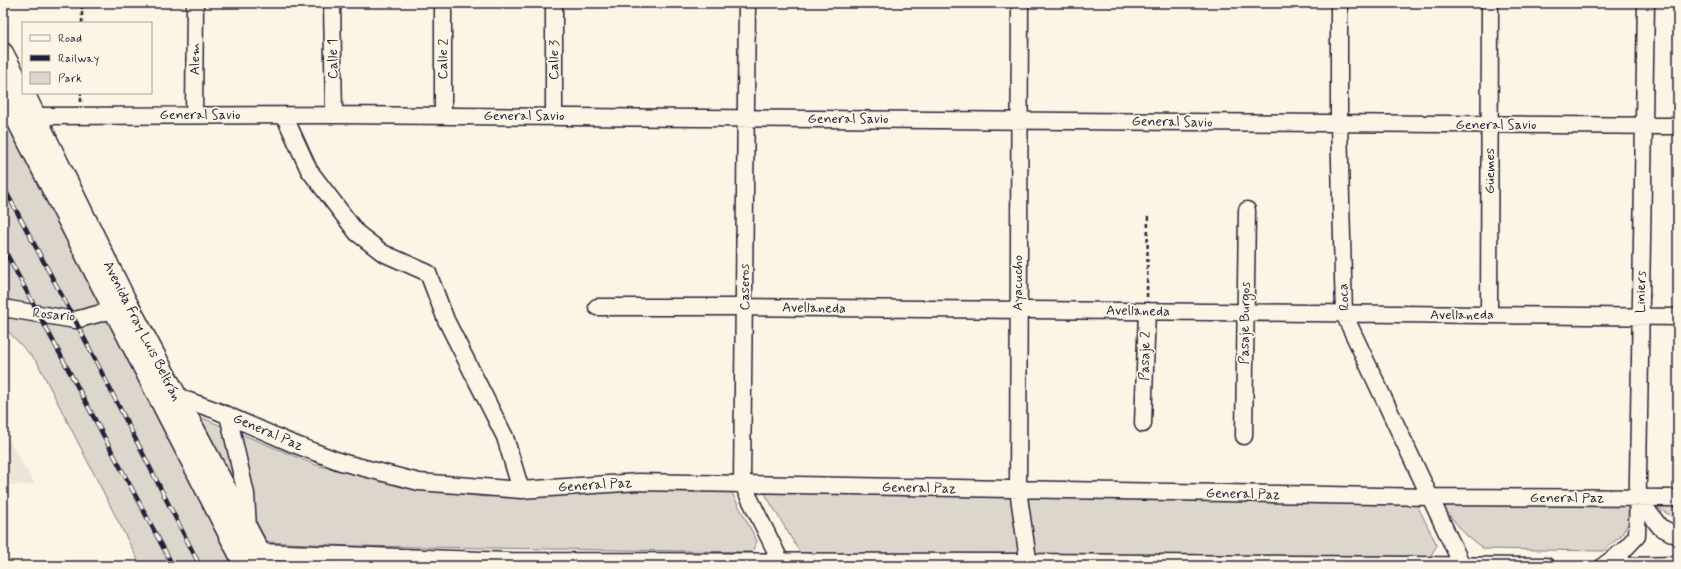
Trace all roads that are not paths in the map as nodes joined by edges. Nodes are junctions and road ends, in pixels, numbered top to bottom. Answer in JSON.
{"nodes":[{"id":1,"x":195,"y":3,"type":"edge"},
{"id":2,"x":332,"y":3,"type":"edge"},
{"id":3,"x":443,"y":3,"type":"edge"},
{"id":4,"x":554,"y":3,"type":"edge"},
{"id":5,"x":747,"y":3,"type":"edge"},
{"id":6,"x":1020,"y":3,"type":"edge"},
{"id":7,"x":1339,"y":3,"type":"edge"},
{"id":8,"x":1490,"y":3,"type":"edge"},
{"id":9,"x":1646,"y":3,"type":"edge"},
{"id":10,"x":3,"y":53,"type":"edge"},
{"id":11,"x":22,"y":90,"type":"edge"},
{"id":12,"x":3,"y":93,"type":"edge"},
{"id":13,"x":23,"y":94,"type":"edge"},
{"id":14,"x":194,"y":115,"type":"junction"},
{"id":15,"x":284,"y":115,"type":"junction"},
{"id":16,"x":334,"y":115,"type":"junction"},
{"id":17,"x":443,"y":116,"type":"junction"},
{"id":18,"x":554,"y":116,"type":"junction"},
{"id":19,"x":746,"y":118,"type":"junction"},
{"id":20,"x":27,"y":120,"type":"junction"},
{"id":21,"x":1019,"y":120,"type":"junction"},
{"id":22,"x":1339,"y":123,"type":"junction"},
{"id":23,"x":1490,"y":125,"type":"junction"},
{"id":24,"x":1644,"y":126,"type":"junction"},
{"id":25,"x":1678,"y":126,"type":"edge"},
{"id":26,"x":1247,"y":210,"type":"dead end"},
{"id":27,"x":120,"y":306,"type":"junction"},
{"id":28,"x":597,"y":307,"type":"dead end"},
{"id":29,"x":745,"y":307,"type":"junction"},
{"id":30,"x":3,"y":308,"type":"edge"},
{"id":31,"x":1018,"y":310,"type":"junction"},
{"id":32,"x":1147,"y":311,"type":"junction"},
{"id":33,"x":1245,"y":313,"type":"junction"},
{"id":34,"x":1344,"y":314,"type":"junction"},
{"id":35,"x":1489,"y":315,"type":"junction"},
{"id":36,"x":1641,"y":316,"type":"junction"},
{"id":37,"x":1678,"y":316,"type":"edge"},
{"id":38,"x":175,"y":396,"type":"junction"},
{"id":39,"x":228,"y":415,"type":"junction"},
{"id":40,"x":1143,"y":424,"type":"dead end"},
{"id":41,"x":1244,"y":436,"type":"dead end"},
{"id":42,"x":742,"y":483,"type":"junction"},
{"id":43,"x":521,"y":490,"type":"junction"},
{"id":44,"x":1018,"y":490,"type":"junction"},
{"id":45,"x":1430,"y":497,"type":"junction"},
{"id":46,"x":1638,"y":498,"type":"junction"},
{"id":47,"x":1678,"y":498,"type":"edge"},
{"id":48,"x":248,"y":532,"type":"junction"},
{"id":49,"x":1678,"y":536,"type":"edge"},
{"id":50,"x":253,"y":561,"type":"edge"},
{"id":51,"x":510,"y":564,"type":"edge"},
{"id":52,"x":649,"y":564,"type":"edge"},
{"id":53,"x":782,"y":564,"type":"edge"},
{"id":54,"x":1029,"y":564,"type":"edge"},
{"id":55,"x":1268,"y":565,"type":"edge"},
{"id":56,"x":1462,"y":565,"type":"edge"},
{"id":57,"x":1678,"y":565,"type":"edge"},
{"id":58,"x":1504,"y":566,"type":"edge"},
{"id":59,"x":1546,"y":566,"type":"edge"},
{"id":60,"x":1603,"y":566,"type":"edge"},
{"id":61,"x":1623,"y":566,"type":"edge"}],
"edges":[{"from":1,"to":14,"type":"street","name":"Alem"},
{"from":2,"to":16,"type":"street","name":"Calle 1"},
{"from":3,"to":17,"type":"street","name":"Calle 2"},
{"from":4,"to":18,"type":"street","name":"Calle 3"},
{"from":5,"to":19,"type":"street","name":"Caseros"},
{"from":6,"to":21,"type":"street","name":"Ayacucho"},
{"from":7,"to":22,"type":"street","name":"Roca"},
{"from":8,"to":23,"type":"street","name":"Güemes"},
{"from":9,"to":24,"type":"street","name":"Liniers"},
{"from":10,"to":11,"type":"main road","name":"Avenida Fray Luis Beltrán"},
{"from":12,"to":20,"type":"main road","name":"Avenida Fray Luis Beltrán"},
{"from":13,"to":20,"type":"main road","name":"Avenida Fray Luis Beltrán"},
{"from":14,"to":15,"type":"street","name":"General Savio"},
{"from":14,"to":20,"type":"street","name":"General Savio"},
{"from":15,"to":16,"type":"street","name":"General Savio"},
{"from":15,"to":43,"type":"street"},
{"from":16,"to":17,"type":"street","name":"General Savio"},
{"from":17,"to":18,"type":"street","name":"General Savio"},
{"from":18,"to":19,"type":"street","name":"General Savio"},
{"from":19,"to":21,"type":"street","name":"General Savio"},
{"from":19,"to":29,"type":"street","name":"Caseros"},
{"from":20,"to":27,"type":"main road","name":"Avenida Fray Luis Beltrán"},
{"from":21,"to":22,"type":"street","name":"General Savio"},
{"from":21,"to":31,"type":"street","name":"Ayacucho"},
{"from":22,"to":23,"type":"street","name":"General Savio"},
{"from":22,"to":34,"type":"street","name":"Roca"},
{"from":23,"to":24,"type":"street","name":"General Savio"},
{"from":23,"to":35,"type":"street","name":"Güemes"},
{"from":24,"to":25,"type":"street","name":"General Savio"},
{"from":24,"to":36,"type":"street","name":"Liniers"},
{"from":26,"to":33,"type":"street","name":"Pasaje Burgos"},
{"from":27,"to":30,"type":"street","name":"Rosario"},
{"from":27,"to":38,"type":"main road","name":"Avenida Fray Luis Beltrán"},
{"from":27,"to":50,"type":"main road","name":"Avenida Fray Luis Beltrán"},
{"from":28,"to":29,"type":"street","name":"Avellaneda"},
{"from":29,"to":31,"type":"street","name":"Avellaneda"},
{"from":29,"to":42,"type":"street","name":"Caseros"},
{"from":31,"to":32,"type":"street","name":"Avellaneda"},
{"from":31,"to":44,"type":"street","name":"Ayacucho"},
{"from":32,"to":33,"type":"street","name":"Avellaneda"},
{"from":32,"to":40,"type":"street","name":"Pasaje 2"},
{"from":33,"to":34,"type":"street","name":"Avellaneda"},
{"from":33,"to":41,"type":"street","name":"Pasaje Burgos"},
{"from":34,"to":35,"type":"street","name":"Avellaneda"},
{"from":34,"to":45,"type":"street","name":"Roca"},
{"from":35,"to":36,"type":"street","name":"Avellaneda"},
{"from":36,"to":37,"type":"street","name":"Avellaneda"},
{"from":36,"to":46,"type":"street","name":"Liniers"},
{"from":38,"to":39,"type":"street","name":"General Paz"},
{"from":38,"to":48,"type":"main road","name":"Avenida Fray Luis Beltrán"},
{"from":39,"to":43,"type":"street","name":"General Paz"},
{"from":39,"to":48,"type":"street"},
{"from":42,"to":43,"type":"street","name":"General Paz"},
{"from":42,"to":44,"type":"street","name":"General Paz"},
{"from":42,"to":53,"type":"street","name":"Caseros"},
{"from":44,"to":45,"type":"street","name":"General Paz"},
{"from":44,"to":54,"type":"street","name":"Ayacucho"},
{"from":45,"to":46,"type":"street","name":"General Paz"},
{"from":45,"to":56,"type":"street","name":"Roca"},
{"from":46,"to":47,"type":"street","name":"General Paz"},
{"from":46,"to":49,"type":"street"},
{"from":46,"to":60,"type":"street","name":"Liniers"},
{"from":48,"to":50,"type":"main road","name":"Avenida Fray Luis Beltrán"},
{"from":50,"to":51,"type":"street"},
{"from":51,"to":52,"type":"street"},
{"from":52,"to":53,"type":"street"},
{"from":53,"to":54,"type":"street"},
{"from":54,"to":55,"type":"street"},
{"from":55,"to":56,"type":"street"},
{"from":56,"to":58,"type":"street"},
{"from":57,"to":61,"type":"street"},
{"from":58,"to":59,"type":"street"}]}
